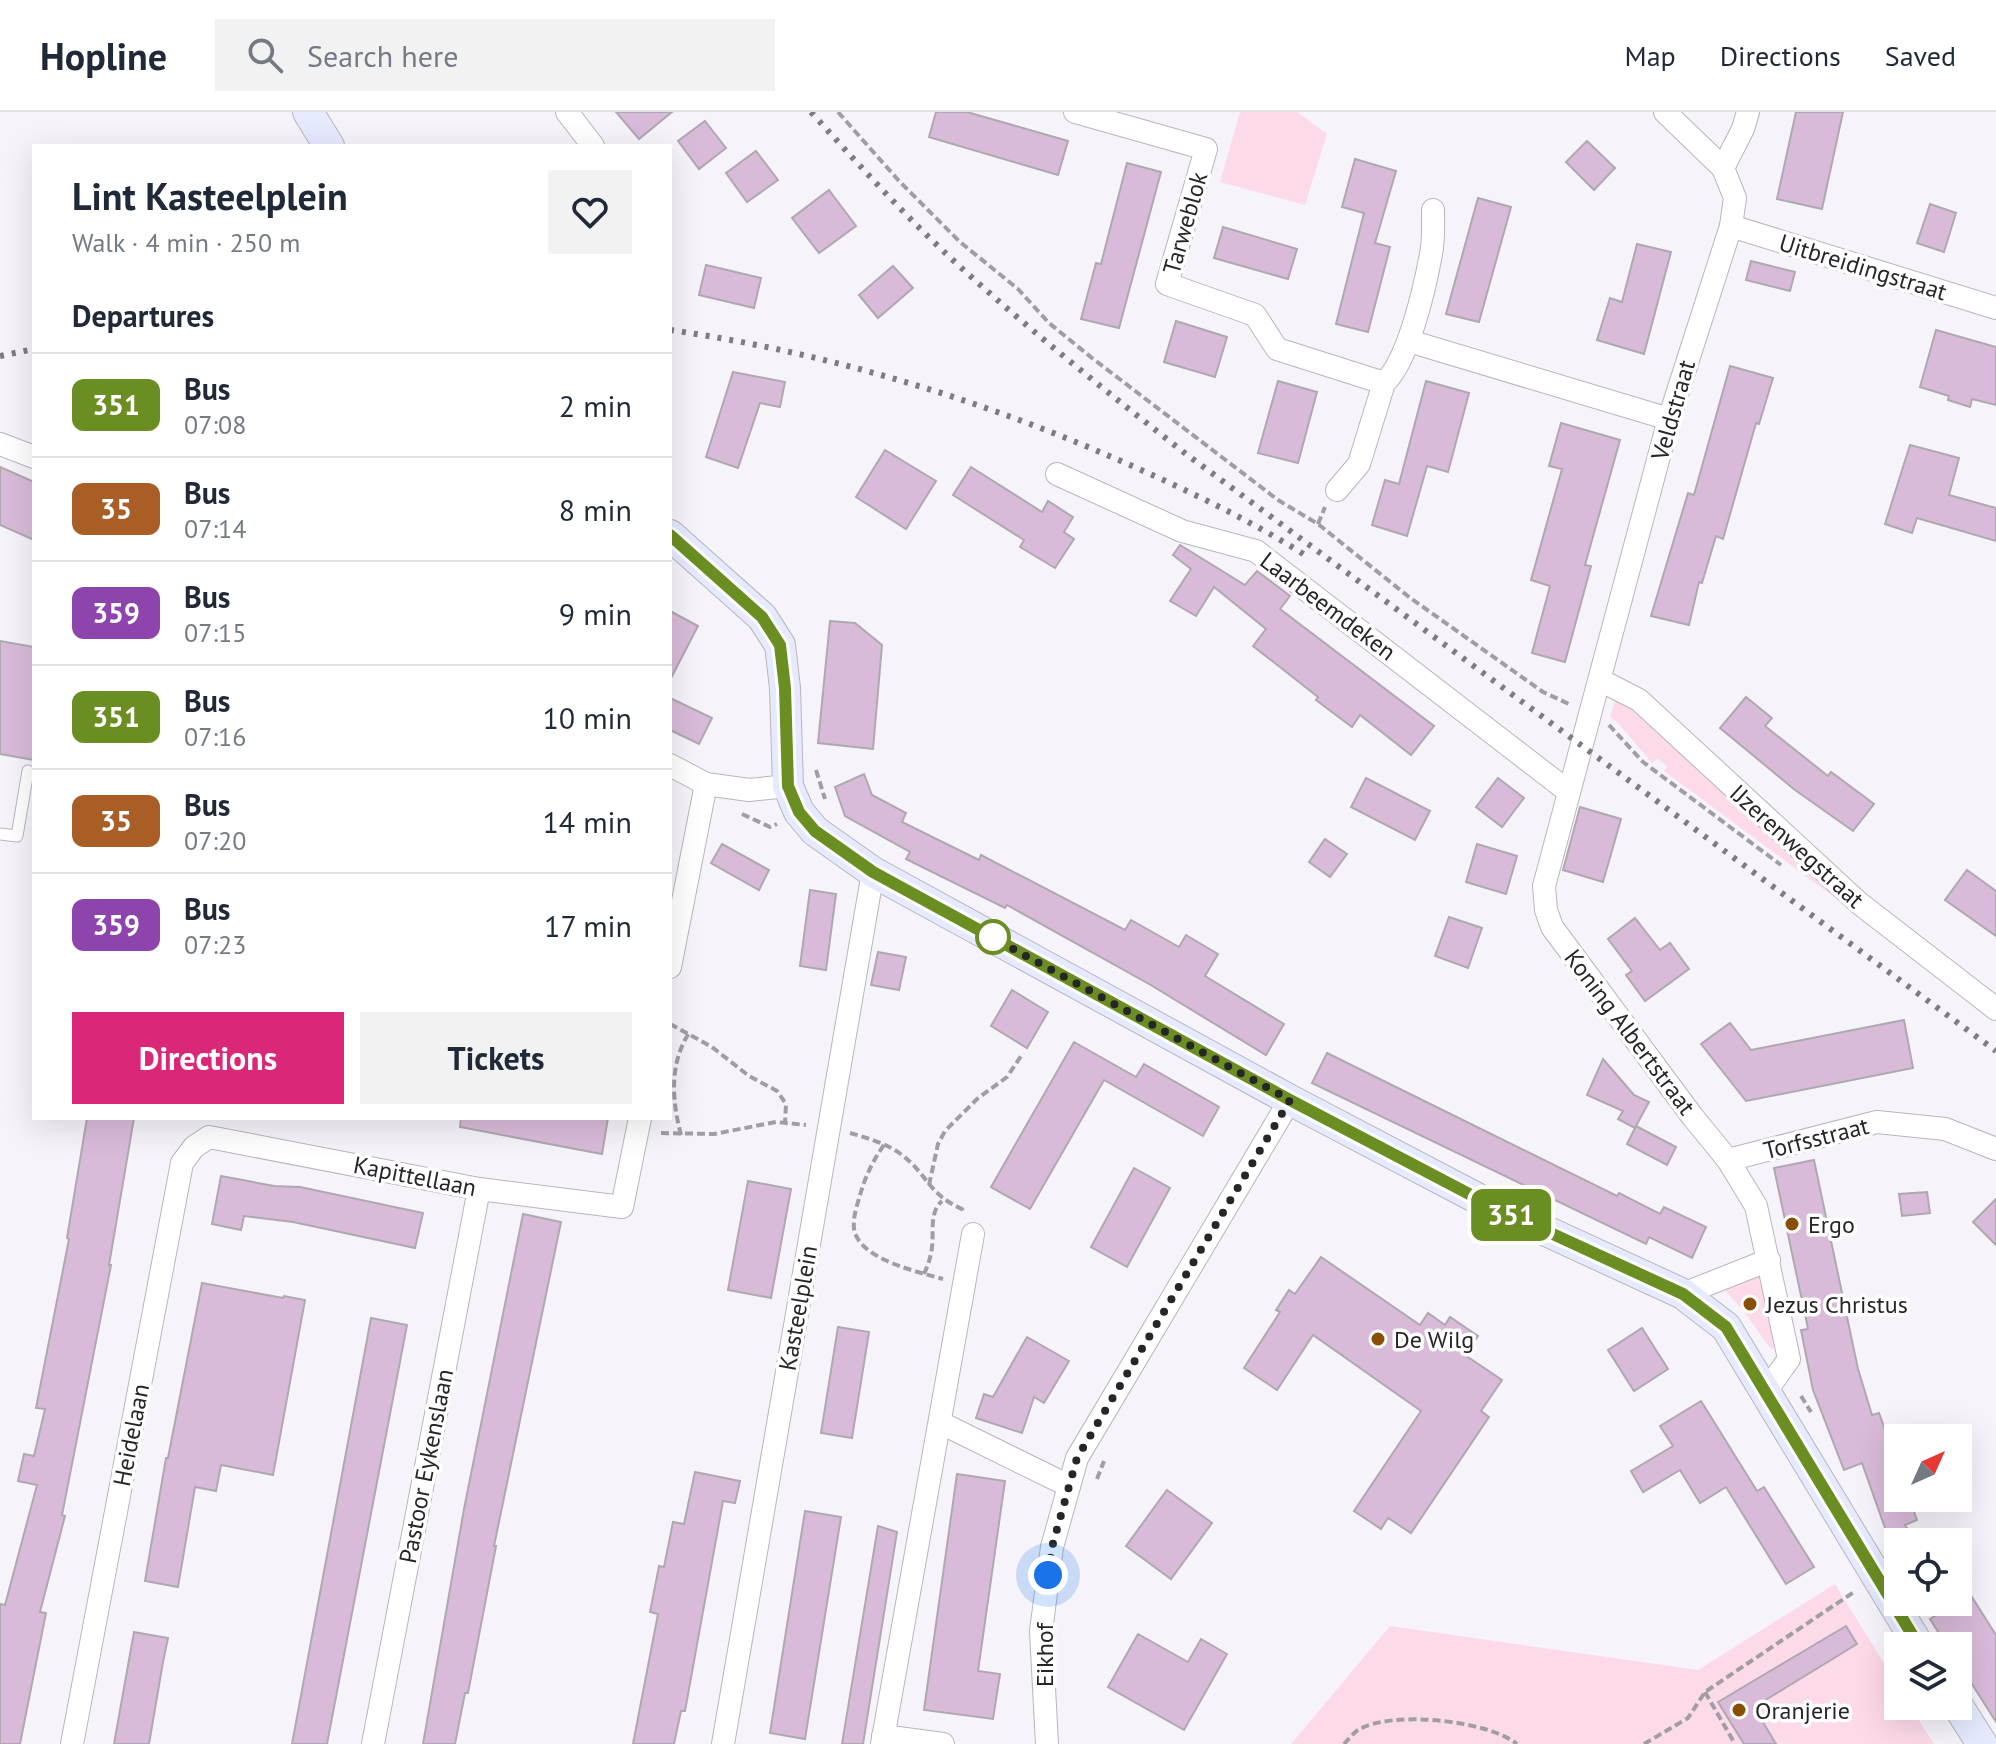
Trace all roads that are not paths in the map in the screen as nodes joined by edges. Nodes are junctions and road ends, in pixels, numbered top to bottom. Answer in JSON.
{"nodes":[{"id":1,"x":308,"y":112,"type":"edge"},
{"id":2,"x":567,"y":112,"type":"edge"},
{"id":3,"x":1075,"y":112,"type":"edge"},
{"id":4,"x":1665,"y":112,"type":"edge"},
{"id":5,"x":1748,"y":112,"type":"edge"},
{"id":6,"x":328,"y":144,"type":"edge"},
{"id":7,"x":591,"y":144,"type":"edge"},
{"id":8,"x":1723,"y":168,"type":"junction"},
{"id":9,"x":1433,"y":210,"type":"dead end"},
{"id":10,"x":1731,"y":226,"type":"junction"},
{"id":11,"x":1996,"y":308,"type":"edge"},
{"id":12,"x":1409,"y":341,"type":"junction"},
{"id":13,"x":1384,"y":383,"type":"junction"},
{"id":14,"x":1669,"y":419,"type":"junction"},
{"id":15,"x":0,"y":444,"type":"edge"},
{"id":16,"x":32,"y":456,"type":"edge"},
{"id":17,"x":1057,"y":474,"type":"dead end"},
{"id":18,"x":1337,"y":490,"type":"dead end"},
{"id":19,"x":672,"y":537,"type":"edge"},
{"id":20,"x":1600,"y":680,"type":"junction"},
{"id":21,"x":1591,"y":713,"type":"joint"},
{"id":22,"x":672,"y":766,"type":"edge"},
{"id":23,"x":28,"y":771,"type":"dead end"},
{"id":24,"x":706,"y":784,"type":"junction"},
{"id":25,"x":788,"y":786,"type":"junction"},
{"id":26,"x":1569,"y":792,"type":"junction"},
{"id":27,"x":0,"y":834,"type":"edge"},
{"id":28,"x":873,"y":872,"type":"junction"},
{"id":29,"x":672,"y":957,"type":"edge"},
{"id":30,"x":1996,"y":1009,"type":"edge"},
{"id":31,"x":1290,"y":1100,"type":"junction"},
{"id":32,"x":639,"y":1124,"type":"edge"},
{"id":33,"x":209,"y":1137,"type":"joint"},
{"id":34,"x":1996,"y":1149,"type":"edge"},
{"id":35,"x":1728,"y":1160,"type":"junction"},
{"id":36,"x":479,"y":1189,"type":"junction"},
{"id":37,"x":973,"y":1234,"type":"road end"},
{"id":38,"x":1769,"y":1260,"type":"junction"},
{"id":39,"x":1683,"y":1294,"type":"junction"},
{"id":40,"x":1766,"y":1391,"type":"junction"},
{"id":41,"x":941,"y":1423,"type":"junction"},
{"id":42,"x":1069,"y":1486,"type":"junction"},
{"id":43,"x":1910,"y":1632,"type":"edge"},
{"id":44,"x":1967,"y":1720,"type":"edge"},
{"id":45,"x":882,"y":1740,"type":"edge"},
{"id":46,"x":72,"y":1744,"type":"edge"},
{"id":47,"x":373,"y":1744,"type":"edge"},
{"id":48,"x":723,"y":1744,"type":"edge"},
{"id":49,"x":943,"y":1744,"type":"edge"},
{"id":50,"x":1047,"y":1744,"type":"edge"},
{"id":51,"x":1982,"y":1744,"type":"edge"}],
"edges":[{"from":1,"to":6,"type":"street"},
{"from":2,"to":7,"type":"street"},
{"from":3,"to":13,"type":"street","name":"Tarweblok"},
{"from":4,"to":8,"type":"street"},
{"from":5,"to":8,"type":"street"},
{"from":8,"to":10,"type":"street","name":"Veldstraat"},
{"from":9,"to":12,"type":"street"},
{"from":10,"to":11,"type":"street","name":"Uitbreidingstraat"},
{"from":10,"to":14,"type":"street","name":"Veldstraat"},
{"from":12,"to":13,"type":"street"},
{"from":12,"to":14,"type":"street"},
{"from":13,"to":18,"type":"street"},
{"from":14,"to":20,"type":"street","name":"Veldstraat"},
{"from":15,"to":16,"type":"street"},
{"from":17,"to":26,"type":"street","name":"Laarbeemdeken"},
{"from":19,"to":25,"type":"street"},
{"from":20,"to":21,"type":"street","name":"Veldstraat"},
{"from":20,"to":30,"type":"street","name":"IJzerenwegstraat"},
{"from":21,"to":26,"type":"street","name":"Koning Albertstraat"},
{"from":22,"to":24,"type":"street"},
{"from":23,"to":27,"type":"lane"},
{"from":24,"to":25,"type":"street"},
{"from":24,"to":29,"type":"street"},
{"from":25,"to":28,"type":"street"},
{"from":26,"to":35,"type":"street","name":"Koning Albertstraat"},
{"from":28,"to":31,"type":"street"},
{"from":28,"to":48,"type":"street","name":"Kasteelplein"},
{"from":31,"to":39,"type":"street"},
{"from":31,"to":42,"type":"street","name":"Eikhof"},
{"from":32,"to":36,"type":"street","name":"Kapittellaan"},
{"from":33,"to":36,"type":"street","name":"Kapittellaan"},
{"from":33,"to":46,"type":"street","name":"Heidelaan"},
{"from":34,"to":35,"type":"street","name":"Torfsstraat"},
{"from":35,"to":38,"type":"street","name":"Koning Albertstraat"},
{"from":36,"to":47,"type":"street","name":"Pastoor Eykenslaan"},
{"from":37,"to":41,"type":"street"},
{"from":38,"to":39,"type":"street"},
{"from":38,"to":40,"type":"street","name":"Koning Albertstraat"},
{"from":39,"to":40,"type":"street"},
{"from":40,"to":43,"type":"street"},
{"from":41,"to":42,"type":"street"},
{"from":41,"to":45,"type":"street"},
{"from":42,"to":50,"type":"street","name":"Eikhof"},
{"from":44,"to":51,"type":"street"},
{"from":45,"to":49,"type":"street"}]}
